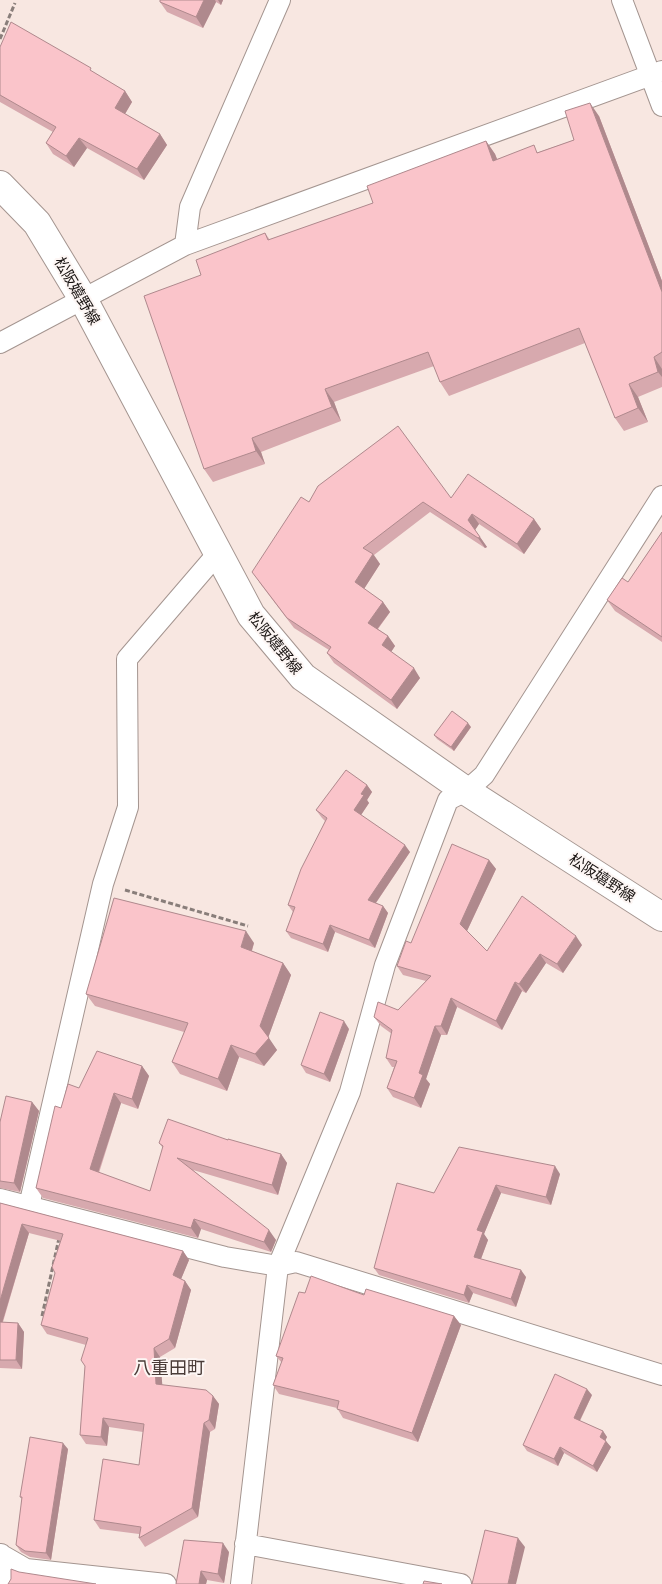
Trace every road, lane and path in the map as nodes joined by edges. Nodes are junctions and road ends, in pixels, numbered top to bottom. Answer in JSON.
{"nodes":[{"id":1,"x":280,"y":0,"type":"edge"},
{"id":2,"x":622,"y":0,"type":"edge"},
{"id":3,"x":15,"y":3,"type":"dead end"},
{"id":4,"x":0,"y":39,"type":"edge"},
{"id":5,"x":656,"y":73,"type":"edge"},
{"id":6,"x":662,"y":106,"type":"edge"},
{"id":7,"x":0,"y":185,"type":"edge"},
{"id":8,"x":185,"y":245,"type":"junction"},
{"id":9,"x":83,"y":299,"type":"junction"},
{"id":10,"x":0,"y":343,"type":"edge"},
{"id":11,"x":662,"y":496,"type":"edge"},
{"id":12,"x":218,"y":553,"type":"junction"},
{"id":13,"x":466,"y":791,"type":"junction"},
{"id":14,"x":103,"y":884,"type":"junction"},
{"id":15,"x":662,"y":917,"type":"edge"},
{"id":16,"x":248,"y":926,"type":"dead end"},
{"id":17,"x":0,"y":1199,"type":"edge"},
{"id":18,"x":29,"y":1206,"type":"junction"},
{"id":19,"x":64,"y":1215,"type":"junction"},
{"id":20,"x":278,"y":1266,"type":"junction"},
{"id":21,"x":42,"y":1316,"type":"edge"},
{"id":22,"x":662,"y":1375,"type":"edge"},
{"id":23,"x":245,"y":1544,"type":"junction"},
{"id":24,"x":1,"y":1554,"type":"edge"},
{"id":25,"x":6,"y":1584,"type":"edge"},
{"id":26,"x":166,"y":1584,"type":"edge"},
{"id":27,"x":241,"y":1584,"type":"edge"},
{"id":28,"x":461,"y":1584,"type":"edge"}],
"edges":[{"from":1,"to":8,"type":"street"},
{"from":2,"to":5,"type":"street"},
{"from":3,"to":4,"type":"path"},
{"from":5,"to":6,"type":"street"},
{"from":5,"to":8,"type":"street"},
{"from":7,"to":9,"type":"main road","name":"松阪嬉野線"},
{"from":8,"to":9,"type":"street"},
{"from":9,"to":10,"type":"street"},
{"from":9,"to":12,"type":"main road","name":"松阪嬉野線"},
{"from":11,"to":13,"type":"street"},
{"from":12,"to":13,"type":"main road","name":"松阪嬉野線"},
{"from":12,"to":14,"type":"street"},
{"from":13,"to":15,"type":"main road","name":"松阪嬉野線"},
{"from":13,"to":20,"type":"street"},
{"from":14,"to":16,"type":"path"},
{"from":14,"to":18,"type":"street"},
{"from":17,"to":18,"type":"street"},
{"from":18,"to":19,"type":"street"},
{"from":19,"to":20,"type":"street"},
{"from":19,"to":21,"type":"path"},
{"from":20,"to":22,"type":"street"},
{"from":20,"to":23,"type":"street"},
{"from":23,"to":27,"type":"street"},
{"from":23,"to":28,"type":"street"},
{"from":24,"to":25,"type":"street"},
{"from":24,"to":26,"type":"street"}]}
